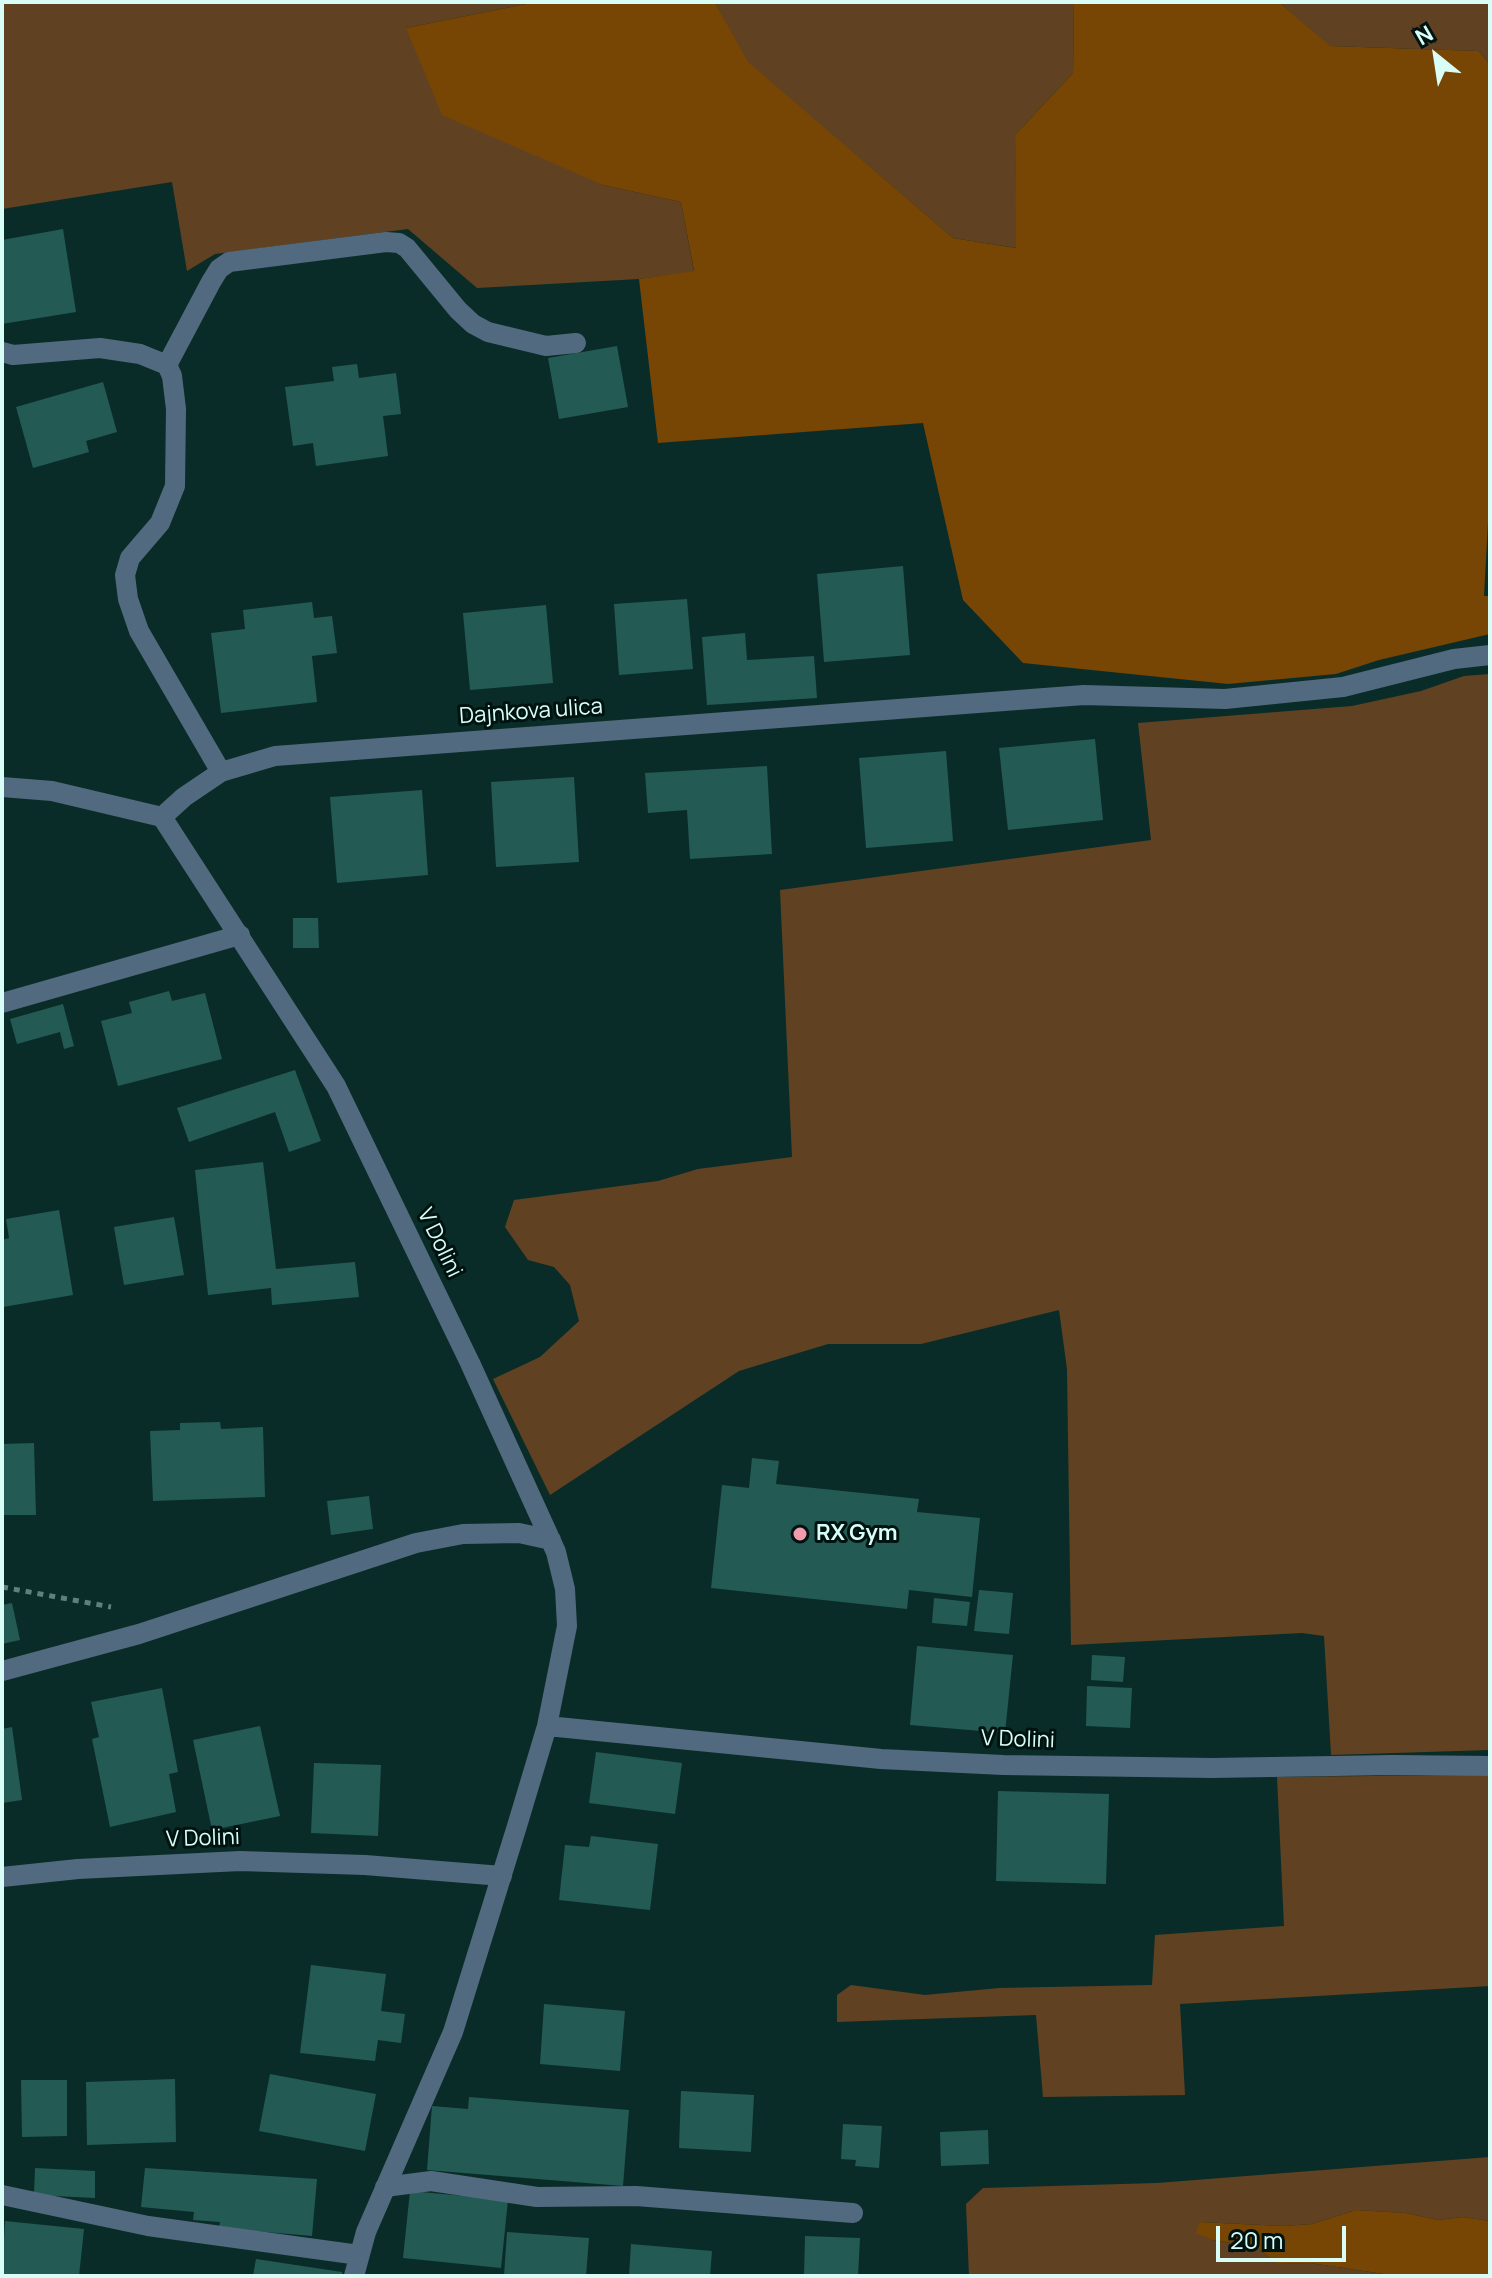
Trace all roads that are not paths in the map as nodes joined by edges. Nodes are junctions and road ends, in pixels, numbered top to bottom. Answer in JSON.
{"nodes":[{"id":1,"x":576,"y":343,"type":"dead end"},
{"id":2,"x":2,"y":352,"type":"edge"},
{"id":3,"x":167,"y":365,"type":"junction"},
{"id":4,"x":1490,"y":655,"type":"edge"},
{"id":5,"x":221,"y":772,"type":"junction"},
{"id":6,"x":2,"y":787,"type":"edge"},
{"id":7,"x":162,"y":817,"type":"junction"},
{"id":8,"x":240,"y":935,"type":"junction"},
{"id":9,"x":2,"y":1003,"type":"edge"},
{"id":10,"x":551,"y":1540,"type":"junction"},
{"id":11,"x":2,"y":1671,"type":"edge"},
{"id":12,"x":547,"y":1726,"type":"junction"},
{"id":13,"x":1490,"y":1766,"type":"edge"},
{"id":14,"x":502,"y":1876,"type":"junction"},
{"id":15,"x":2,"y":1877,"type":"edge"},
{"id":16,"x":385,"y":2187,"type":"junction"},
{"id":17,"x":2,"y":2195,"type":"edge"},
{"id":18,"x":853,"y":2213,"type":"dead end"},
{"id":19,"x":359,"y":2255,"type":"junction"},
{"id":20,"x":354,"y":2276,"type":"edge"}],
"edges":[{"from":1,"to":3,"type":"street"},
{"from":2,"to":3,"type":"street"},
{"from":3,"to":5,"type":"street"},
{"from":4,"to":5,"type":"street","name":"Dajnkova ulica"},
{"from":5,"to":7,"type":"street","name":"Dajnkova ulica"},
{"from":6,"to":7,"type":"street"},
{"from":7,"to":8,"type":"street","name":"V Dolini"},
{"from":8,"to":9,"type":"street"},
{"from":8,"to":10,"type":"street","name":"V Dolini"},
{"from":10,"to":11,"type":"street"},
{"from":10,"to":12,"type":"street","name":"V Dolini"},
{"from":12,"to":13,"type":"street","name":"V Dolini"},
{"from":12,"to":14,"type":"street","name":"V Dolini"},
{"from":14,"to":15,"type":"street","name":"V Dolini"},
{"from":14,"to":16,"type":"street","name":"V Dolini"},
{"from":16,"to":18,"type":"street"},
{"from":16,"to":19,"type":"street","name":"V Dolini"},
{"from":17,"to":19,"type":"street"},
{"from":19,"to":20,"type":"street","name":"V Dolini"}]}
